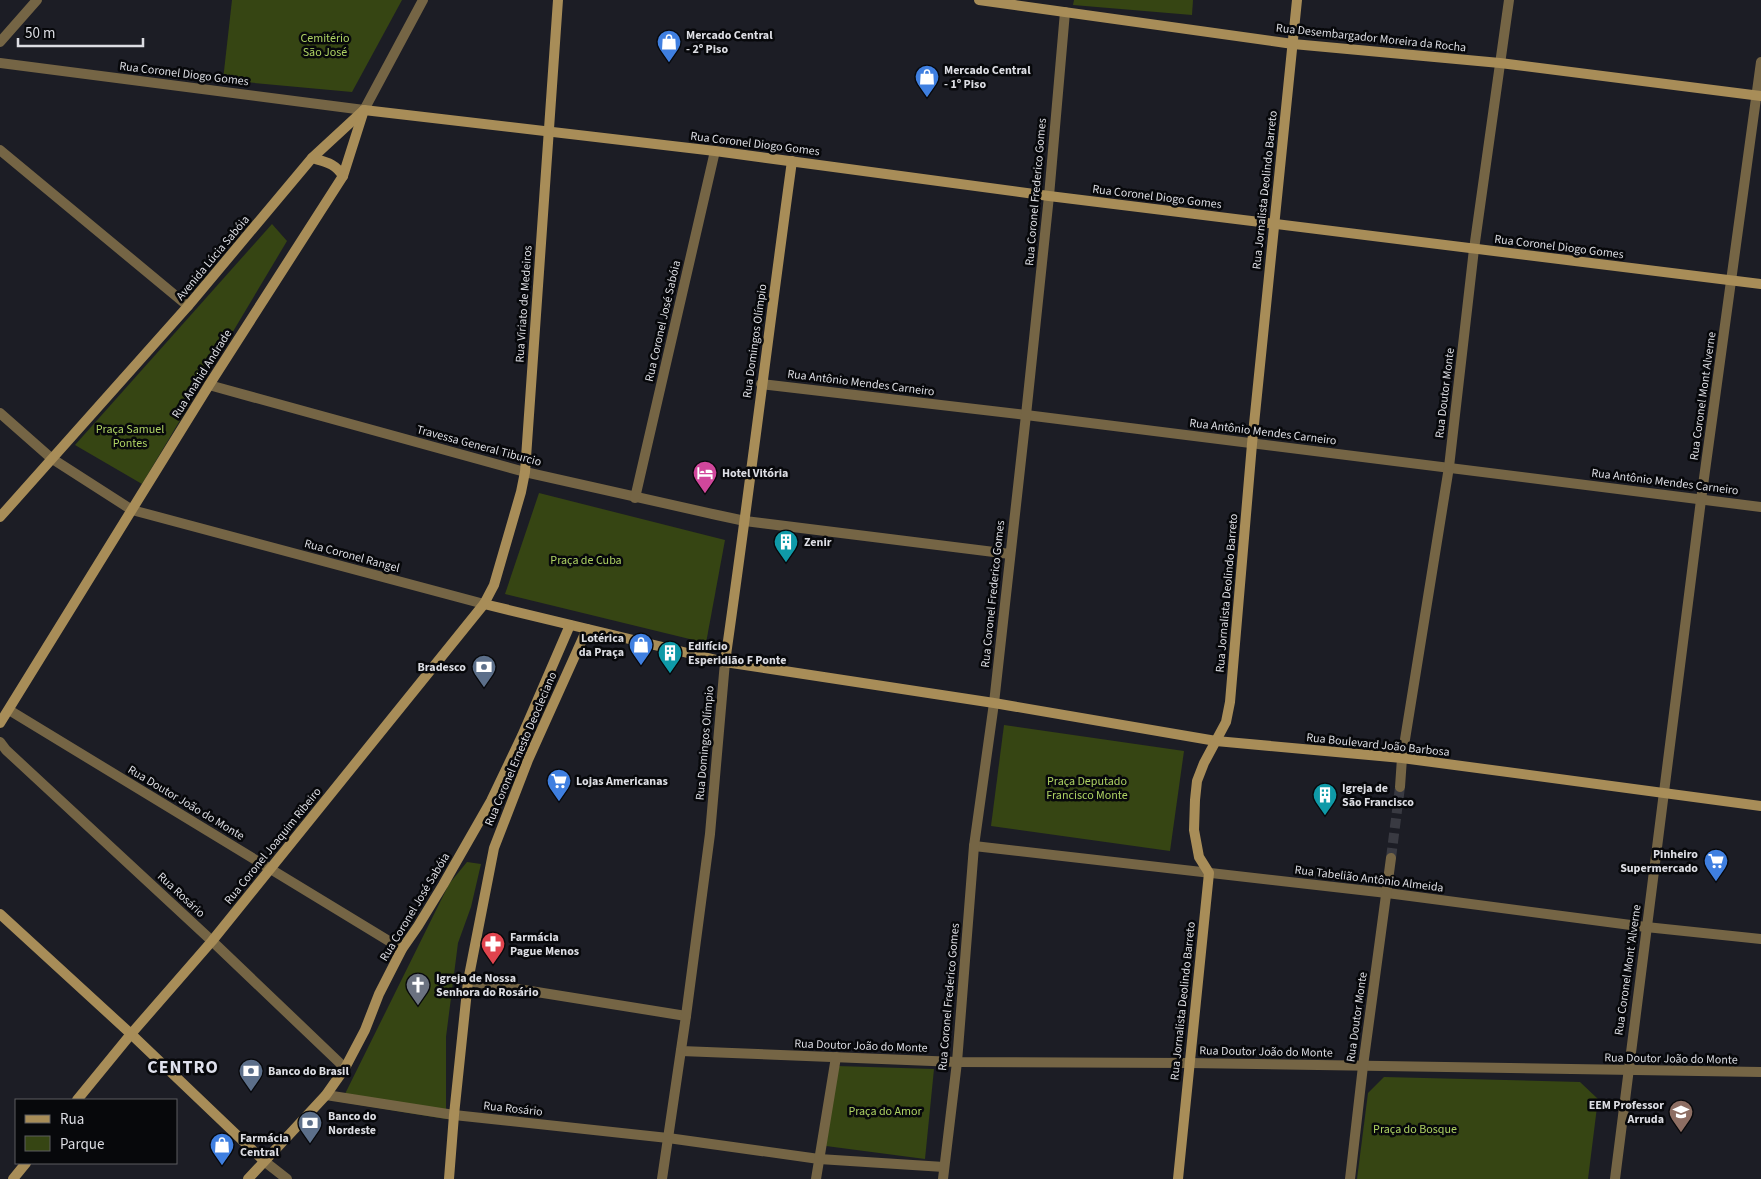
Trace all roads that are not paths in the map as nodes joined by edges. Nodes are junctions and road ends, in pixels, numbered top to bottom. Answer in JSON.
{"nodes":[{"id":1,"x":35,"y":0,"type":"edge"},
{"id":2,"x":422,"y":0,"type":"edge"},
{"id":3,"x":558,"y":0,"type":"edge"},
{"id":4,"x":980,"y":0,"type":"edge"},
{"id":5,"x":1297,"y":0,"type":"edge"},
{"id":6,"x":1509,"y":0,"type":"edge"},
{"id":7,"x":1065,"y":12,"type":"junction"},
{"id":8,"x":0,"y":42,"type":"edge"},
{"id":9,"x":1293,"y":44,"type":"junction"},
{"id":10,"x":1761,"y":62,"type":"edge"},
{"id":11,"x":0,"y":63,"type":"edge"},
{"id":12,"x":1500,"y":63,"type":"junction"},
{"id":13,"x":1758,"y":96,"type":"edge"},
{"id":14,"x":364,"y":110,"type":"junction"},
{"id":15,"x":550,"y":130,"type":"junction"},
{"id":16,"x":0,"y":150,"type":"edge"},
{"id":17,"x":715,"y":150,"type":"junction"},
{"id":18,"x":312,"y":158,"type":"junction"},
{"id":19,"x":792,"y":161,"type":"junction"},
{"id":20,"x":343,"y":176,"type":"junction"},
{"id":21,"x":1048,"y":196,"type":"junction"},
{"id":22,"x":1274,"y":224,"type":"junction"},
{"id":23,"x":1474,"y":249,"type":"junction"},
{"id":24,"x":1732,"y":280,"type":"junction"},
{"id":25,"x":1761,"y":284,"type":"edge"},
{"id":26,"x":188,"y":306,"type":"junction"},
{"id":27,"x":761,"y":384,"type":"junction"},
{"id":28,"x":209,"y":385,"type":"junction"},
{"id":29,"x":0,"y":413,"type":"edge"},
{"id":30,"x":1026,"y":415,"type":"junction"},
{"id":31,"x":1252,"y":444,"type":"junction"},
{"id":32,"x":51,"y":458,"type":"junction"},
{"id":33,"x":1449,"y":467,"type":"junction"},
{"id":34,"x":524,"y":472,"type":"junction"},
{"id":35,"x":636,"y":498,"type":"junction"},
{"id":36,"x":1701,"y":500,"type":"junction"},
{"id":37,"x":1761,"y":507,"type":"edge"},
{"id":38,"x":132,"y":510,"type":"junction"},
{"id":39,"x":0,"y":517,"type":"edge"},
{"id":40,"x":745,"y":521,"type":"junction"},
{"id":41,"x":1010,"y":554,"type":"junction"},
{"id":42,"x":484,"y":604,"type":"junction"},
{"id":43,"x":570,"y":626,"type":"junction"},
{"id":44,"x":587,"y":629,"type":"junction"},
{"id":45,"x":725,"y":662,"type":"junction"},
{"id":46,"x":994,"y":703,"type":"junction"},
{"id":47,"x":9,"y":710,"type":"junction"},
{"id":48,"x":0,"y":722,"type":"edge"},
{"id":49,"x":1216,"y":741,"type":"junction"},
{"id":50,"x":0,"y":742,"type":"edge"},
{"id":51,"x":1402,"y":758,"type":"junction"},
{"id":52,"x":1400,"y":787,"type":"tunnel mouth"},
{"id":53,"x":1665,"y":794,"type":"junction"},
{"id":54,"x":1761,"y":806,"type":"edge"},
{"id":55,"x":974,"y":846,"type":"junction"},
{"id":56,"x":1391,"y":858,"type":"tunnel mouth"},
{"id":57,"x":270,"y":869,"type":"junction"},
{"id":58,"x":1209,"y":874,"type":"junction"},
{"id":59,"x":1387,"y":893,"type":"junction"},
{"id":60,"x":0,"y":914,"type":"edge"},
{"id":61,"x":1646,"y":927,"type":"junction"},
{"id":62,"x":1761,"y":939,"type":"edge"},
{"id":63,"x":212,"y":941,"type":"junction"},
{"id":64,"x":402,"y":949,"type":"junction"},
{"id":65,"x":468,"y":981,"type":"junction"},
{"id":66,"x":686,"y":1016,"type":"junction"},
{"id":67,"x":131,"y":1034,"type":"junction"},
{"id":68,"x":681,"y":1051,"type":"junction"},
{"id":69,"x":836,"y":1057,"type":"junction"},
{"id":70,"x":956,"y":1062,"type":"junction"},
{"id":71,"x":1189,"y":1063,"type":"junction"},
{"id":72,"x":1362,"y":1066,"type":"junction"},
{"id":73,"x":345,"y":1068,"type":"junction"},
{"id":74,"x":1628,"y":1071,"type":"junction"},
{"id":75,"x":1761,"y":1072,"type":"edge"},
{"id":76,"x":326,"y":1095,"type":"junction"},
{"id":77,"x":78,"y":1099,"type":"edge"},
{"id":78,"x":454,"y":1115,"type":"junction"},
{"id":79,"x":668,"y":1138,"type":"junction"},
{"id":80,"x":819,"y":1158,"type":"junction"},
{"id":81,"x":264,"y":1161,"type":"junction"},
{"id":82,"x":25,"y":1164,"type":"edge"},
{"id":83,"x":944,"y":1167,"type":"junction"},
{"id":84,"x":13,"y":1179,"type":"edge"},
{"id":85,"x":248,"y":1179,"type":"edge"},
{"id":86,"x":287,"y":1179,"type":"edge"},
{"id":87,"x":449,"y":1179,"type":"edge"},
{"id":88,"x":662,"y":1179,"type":"edge"},
{"id":89,"x":816,"y":1179,"type":"edge"},
{"id":90,"x":943,"y":1179,"type":"edge"},
{"id":91,"x":1178,"y":1179,"type":"edge"},
{"id":92,"x":1350,"y":1179,"type":"edge"},
{"id":93,"x":1615,"y":1179,"type":"edge"}],
"edges":[{"from":1,"to":8,"type":"street"},
{"from":2,"to":14,"type":"street","name":"Avenida Lúcia Sabóia"},
{"from":3,"to":15,"type":"main road","name":"Rua Viriato de Medeiros"},
{"from":4,"to":7,"type":"main road","name":"Rua Desembargador Moreira da Rocha"},
{"from":5,"to":9,"type":"main road","name":"Rua Jornalista Deolindo Barreto"},
{"from":6,"to":12,"type":"street","name":"Rua Doutor Monte"},
{"from":7,"to":9,"type":"main road","name":"Rua Desembargador Moreira da Rocha"},
{"from":7,"to":21,"type":"street","name":"Rua Coronel Frederico Gomes"},
{"from":9,"to":12,"type":"main road","name":"Rua Desembargador Moreira da Rocha"},
{"from":9,"to":22,"type":"main road","name":"Rua Jornalista Deolindo Barreto"},
{"from":10,"to":13,"type":"street","name":"Rua Coronel Mont Alverne"},
{"from":11,"to":14,"type":"street","name":"Rua Coronel Diogo Gomes"},
{"from":12,"to":13,"type":"main road","name":"Rua Desembargador Moreira da Rocha"},
{"from":12,"to":23,"type":"street","name":"Rua Doutor Monte"},
{"from":13,"to":24,"type":"street","name":"Rua Coronel Mont Alverne"},
{"from":14,"to":15,"type":"main road","name":"Rua Coronel Diogo Gomes"},
{"from":14,"to":18,"type":"main road","name":"Avenida Lúcia Sabóia"},
{"from":14,"to":20,"type":"main road","name":"Rua Anahid Andrade"},
{"from":15,"to":17,"type":"main road","name":"Rua Coronel Diogo Gomes"},
{"from":15,"to":34,"type":"main road","name":"Rua Viriato de Medeiros"},
{"from":16,"to":26,"type":"street"},
{"from":17,"to":19,"type":"main road","name":"Rua Coronel Diogo Gomes"},
{"from":17,"to":35,"type":"street","name":"Rua Coronel José Sabóia"},
{"from":18,"to":20,"type":"main road"},
{"from":18,"to":26,"type":"main road","name":"Avenida Lúcia Sabóia"},
{"from":19,"to":21,"type":"main road","name":"Rua Coronel Diogo Gomes"},
{"from":19,"to":27,"type":"main road","name":"Rua Domingos Olímpio"},
{"from":20,"to":28,"type":"main road","name":"Rua Anahid Andrade"},
{"from":21,"to":22,"type":"main road","name":"Rua Coronel Diogo Gomes"},
{"from":21,"to":30,"type":"street","name":"Rua Coronel Frederico Gomes"},
{"from":22,"to":23,"type":"main road","name":"Rua Coronel Diogo Gomes"},
{"from":22,"to":31,"type":"main road","name":"Rua Jornalista Deolindo Barreto"},
{"from":23,"to":24,"type":"main road","name":"Rua Coronel Diogo Gomes"},
{"from":23,"to":33,"type":"street","name":"Rua Doutor Monte"},
{"from":24,"to":25,"type":"main road","name":"Rua Coronel Diogo Gomes"},
{"from":24,"to":36,"type":"street","name":"Rua Coronel Mont Alverne"},
{"from":26,"to":32,"type":"main road","name":"Avenida Lúcia Sabóia"},
{"from":27,"to":30,"type":"street","name":"Rua Antônio Mendes Carneiro"},
{"from":27,"to":40,"type":"main road","name":"Rua Domingos Olímpio"},
{"from":28,"to":34,"type":"street","name":"Travessa General Tiburcio"},
{"from":28,"to":38,"type":"main road","name":"Rua Anahid Andrade"},
{"from":29,"to":32,"type":"street","name":"Rua Coronel Rangel"},
{"from":30,"to":31,"type":"street","name":"Rua Antônio Mendes Carneiro"},
{"from":30,"to":41,"type":"street","name":"Rua Coronel Frederico Gomes"},
{"from":31,"to":33,"type":"street","name":"Rua Antônio Mendes Carneiro"},
{"from":31,"to":49,"type":"main road","name":"Rua Jornalista Deolindo Barreto"},
{"from":32,"to":38,"type":"street","name":"Rua Coronel Rangel"},
{"from":32,"to":39,"type":"main road","name":"Avenida Lúcia Sabóia"},
{"from":33,"to":36,"type":"street","name":"Rua Antônio Mendes Carneiro"},
{"from":33,"to":51,"type":"street","name":"Rua Doutor Monte"},
{"from":34,"to":35,"type":"street","name":"Travessa General Tiburcio"},
{"from":34,"to":42,"type":"main road","name":"Rua Viriato de Medeiros"},
{"from":35,"to":40,"type":"street","name":"Travessa General Tiburcio"},
{"from":36,"to":37,"type":"street","name":"Rua Antônio Mendes Carneiro"},
{"from":36,"to":53,"type":"street","name":"Rua Coronel Mont Alverne"},
{"from":38,"to":42,"type":"street","name":"Rua Coronel Rangel"},
{"from":38,"to":47,"type":"main road","name":"Rua Anahid Andrade"},
{"from":40,"to":41,"type":"street","name":"Travessa General Tiburcio"},
{"from":40,"to":45,"type":"main road","name":"Rua Domingos Olímpio"},
{"from":41,"to":46,"type":"street","name":"Rua Coronel Frederico Gomes"},
{"from":42,"to":43,"type":"main road","name":"Rua Coronel Rangel"},
{"from":42,"to":57,"type":"main road","name":"Rua Coronel Joaquim Ribeiro"},
{"from":43,"to":44,"type":"main road","name":"Rua Coronel Rangel"},
{"from":43,"to":64,"type":"main road","name":"Rua Coronel José Sabóia"},
{"from":44,"to":45,"type":"main road","name":"Rua Coronel Rangel"},
{"from":44,"to":65,"type":"main road","name":"Rua Coronel Ernesto Deocleciano"},
{"from":45,"to":46,"type":"main road","name":"Rua Coronel Rangel"},
{"from":45,"to":66,"type":"street","name":"Rua Domingos Olímpio"},
{"from":46,"to":49,"type":"main road","name":"Rua Boulevard João Barbosa"},
{"from":46,"to":55,"type":"street","name":"Rua Coronel Frederico Gomes"},
{"from":47,"to":48,"type":"main road","name":"Rua Anahid Andrade"},
{"from":47,"to":57,"type":"street","name":"Rua Doutor João do Monte"},
{"from":49,"to":51,"type":"main road","name":"Rua Boulevard João Barbosa"},
{"from":49,"to":58,"type":"main road","name":"Rua Jornalista Deolindo Barreto"},
{"from":50,"to":63,"type":"street","name":"Rua Rosário"},
{"from":51,"to":52,"type":"street","name":"Rua Doutor Monte"},
{"from":51,"to":53,"type":"main road","name":"Rua Boulevard João Barbosa"},
{"from":53,"to":54,"type":"main road","name":"Rua Boulevard João Barbosa"},
{"from":53,"to":61,"type":"street","name":"Rua Coronel Mont 'Alverne"},
{"from":55,"to":58,"type":"street","name":"Rua Tabelião Antônio Almeida"},
{"from":55,"to":70,"type":"street","name":"Rua Coronel Frederico Gomes"},
{"from":56,"to":59,"type":"street","name":"Rua Doutor Monte"},
{"from":57,"to":63,"type":"main road","name":"Rua Coronel Joaquim Ribeiro"},
{"from":57,"to":64,"type":"street","name":"Rua Doutor João do Monte"},
{"from":58,"to":59,"type":"street","name":"Rua Tabelião Antônio Almeida"},
{"from":58,"to":71,"type":"main road","name":"Rua Jornalista Deolindo Barreto"},
{"from":59,"to":61,"type":"street","name":"Rua Tabelião Antônio Almeida"},
{"from":59,"to":72,"type":"street","name":"Rua Doutor Monte"},
{"from":60,"to":67,"type":"main road"},
{"from":61,"to":62,"type":"street","name":"Rua Tabelião Antônio Almeida"},
{"from":61,"to":74,"type":"street","name":"Rua Coronel Mont 'Alverne"},
{"from":63,"to":67,"type":"main road","name":"Rua Coronel Joaquim Ribeiro"},
{"from":63,"to":73,"type":"street","name":"Rua Rosário"},
{"from":64,"to":73,"type":"main road","name":"Rua Coronel José Sabóia"},
{"from":65,"to":66,"type":"street"},
{"from":65,"to":78,"type":"main road","name":"Rua Coronel Ernesto Deocleciano"},
{"from":66,"to":68,"type":"street","name":"Rua Domingos Olímpio"},
{"from":67,"to":77,"type":"main road","name":"Rua Coronel Joaquim Ribeiro"},
{"from":67,"to":81,"type":"main road"},
{"from":68,"to":69,"type":"street","name":"Rua Doutor João do Monte"},
{"from":68,"to":79,"type":"street","name":"Rua Domingos Olímpio"},
{"from":69,"to":70,"type":"street","name":"Rua Doutor João do Monte"},
{"from":69,"to":80,"type":"street"},
{"from":70,"to":71,"type":"street","name":"Rua Doutor João do Monte"},
{"from":70,"to":83,"type":"street","name":"Rua Coronel Frederico Gomes"},
{"from":71,"to":72,"type":"street","name":"Rua Doutor João do Monte"},
{"from":71,"to":91,"type":"main road","name":"Rua Jornalista Deolindo Barreto"},
{"from":72,"to":74,"type":"street","name":"Rua Doutor João do Monte"},
{"from":72,"to":92,"type":"street","name":"Rua Doutor Monte"},
{"from":73,"to":76,"type":"main road","name":"Rua Coronel José Sabóia"},
{"from":74,"to":75,"type":"street","name":"Rua Doutor João do Monte"},
{"from":74,"to":93,"type":"street","name":"Rua Coronel Mont 'Alverne"},
{"from":76,"to":78,"type":"street","name":"Rua Rosário"},
{"from":76,"to":81,"type":"main road","name":"Rua Coronel José Sabóia"},
{"from":78,"to":79,"type":"street","name":"Rua Rosário"},
{"from":78,"to":87,"type":"main road","name":"Rua Coronel Ernesto Deocleciano"},
{"from":79,"to":80,"type":"street","name":"Rua Rosário"},
{"from":79,"to":88,"type":"street","name":"Rua Domingos Olímpio"},
{"from":80,"to":83,"type":"street","name":"Rua Rosário"},
{"from":80,"to":89,"type":"street"},
{"from":81,"to":85,"type":"main road","name":"Rua Coronel José Sabóia"},
{"from":81,"to":86,"type":"street"},
{"from":82,"to":84,"type":"main road"},
{"from":83,"to":90,"type":"street","name":"Rua Coronel Frederico Gomes"}]}
